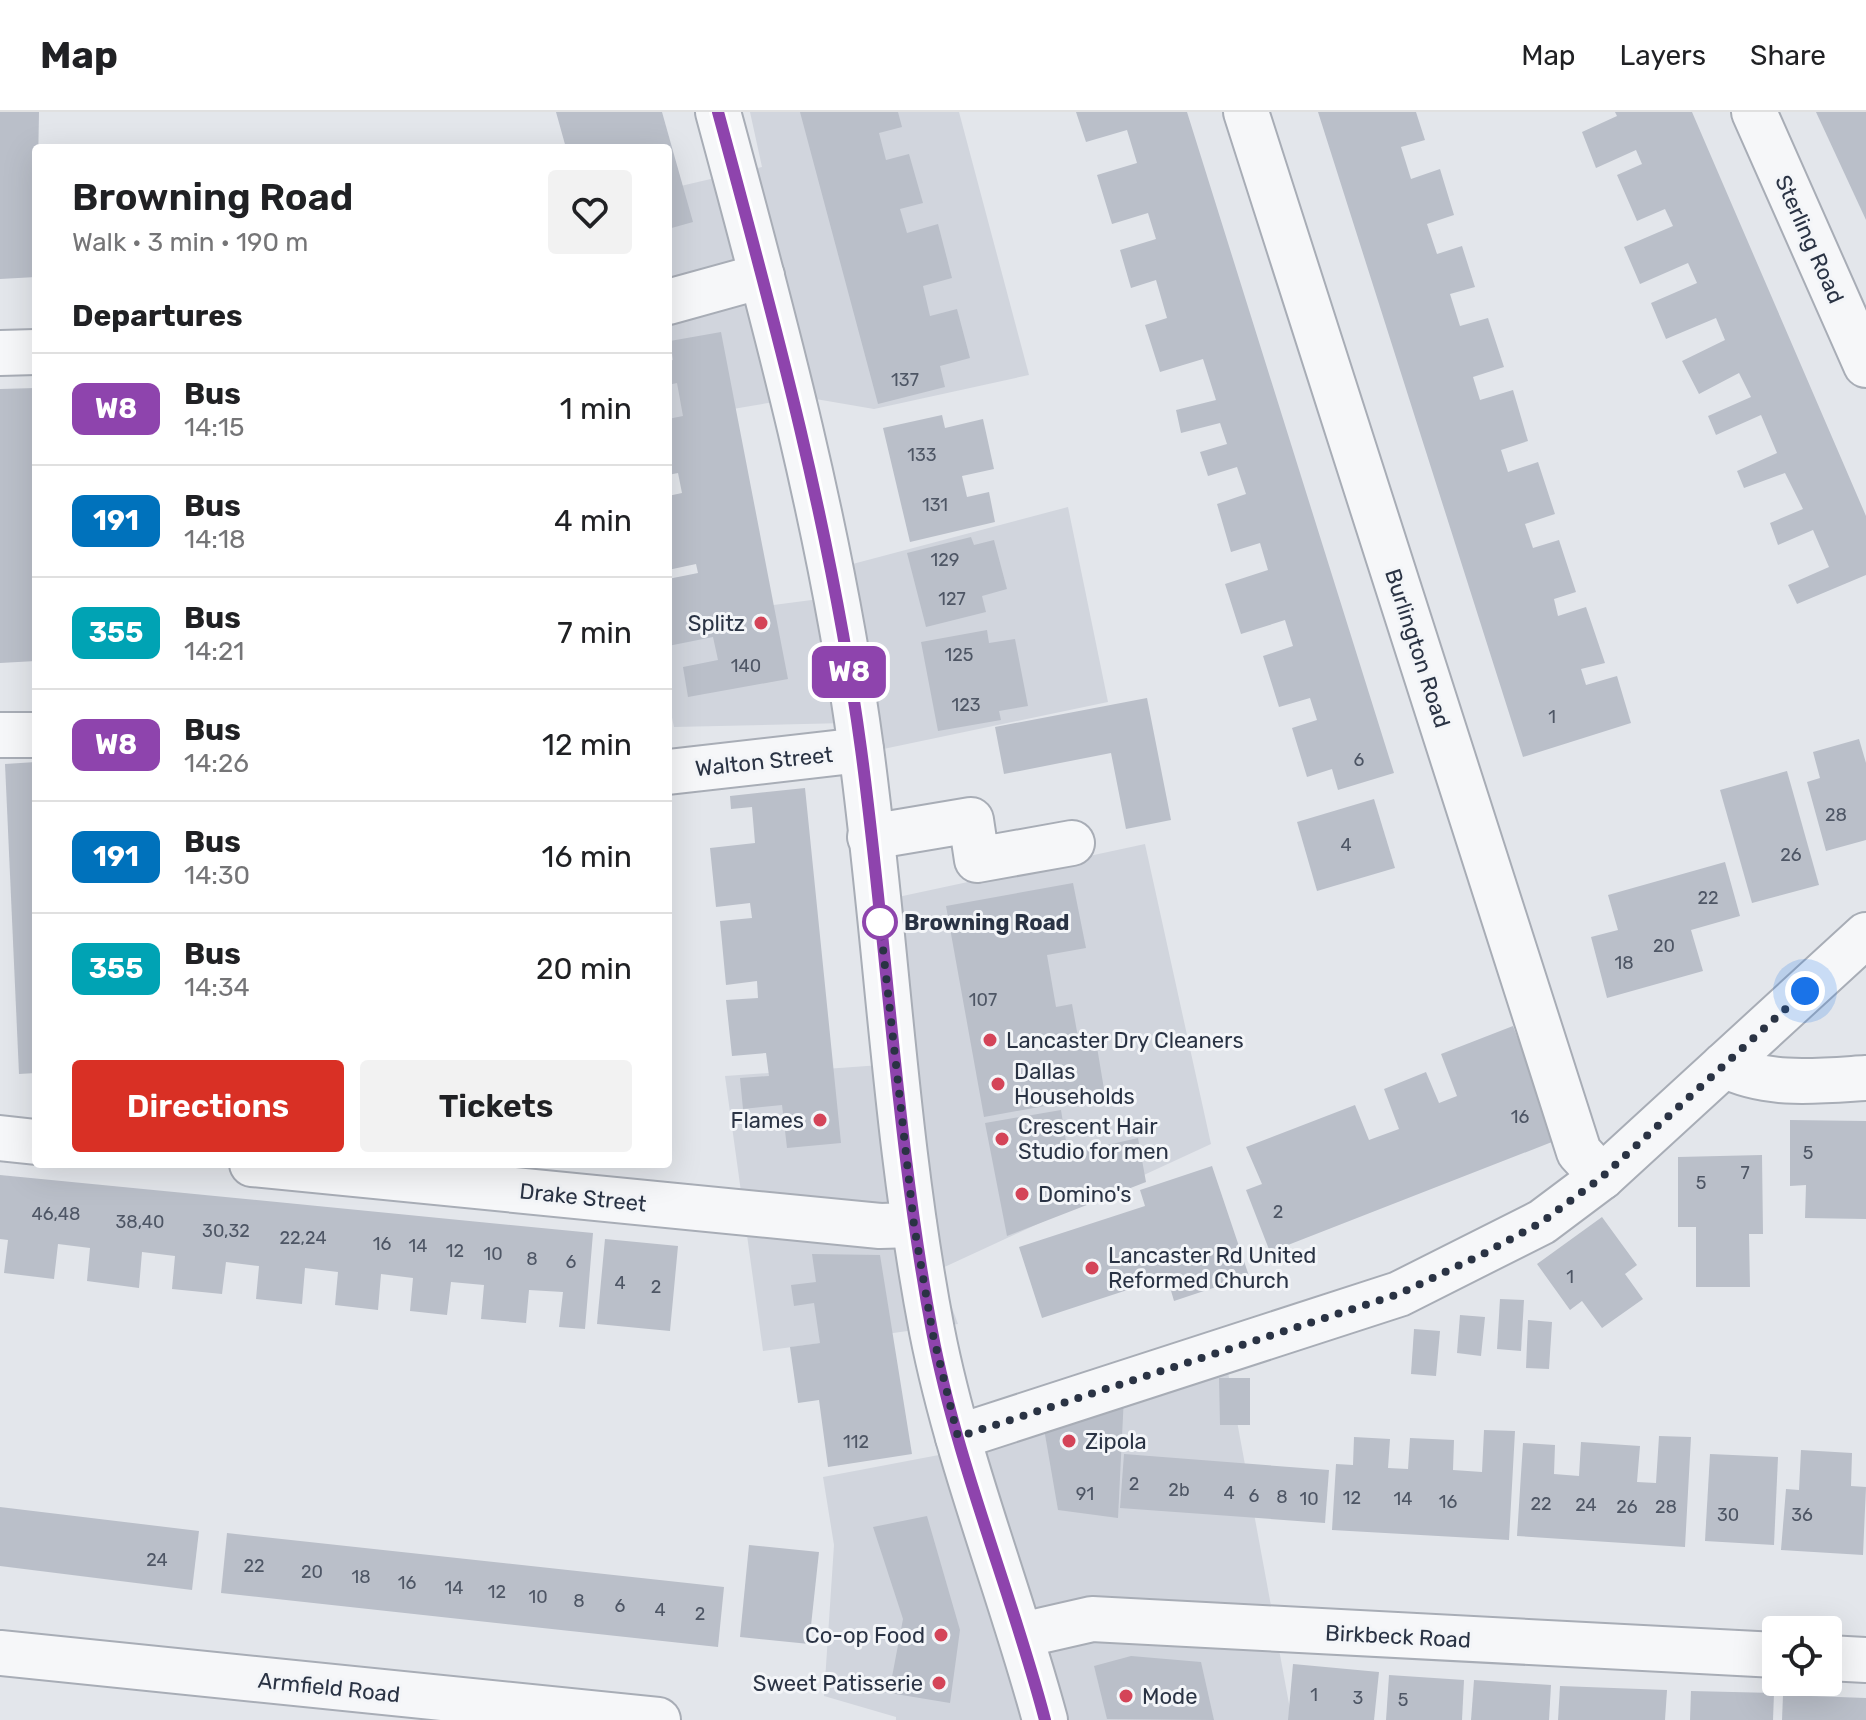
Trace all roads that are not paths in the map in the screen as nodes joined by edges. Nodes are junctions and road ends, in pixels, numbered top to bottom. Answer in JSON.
{"nodes":[{"id":1,"x":718,"y":112,"type":"edge"},
{"id":2,"x":1246,"y":112,"type":"edge"},
{"id":3,"x":1754,"y":112,"type":"edge"},
{"id":4,"x":762,"y":276,"type":"junction"},
{"id":5,"x":672,"y":301,"type":"edge"},
{"id":6,"x":32,"y":352,"type":"edge"},
{"id":7,"x":0,"y":353,"type":"edge"},
{"id":8,"x":1866,"y":365,"type":"edge"},
{"id":9,"x":0,"y":735,"type":"edge"},
{"id":10,"x":32,"y":735,"type":"edge"},
{"id":11,"x":861,"y":750,"type":"junction"},
{"id":12,"x":672,"y":772,"type":"edge"},
{"id":13,"x":870,"y":837,"type":"junction"},
{"id":14,"x":1072,"y":843,"type":"dead end"},
{"id":15,"x":1866,"y":935,"type":"edge"},
{"id":16,"x":1724,"y":1065,"type":"junction"},
{"id":17,"x":1866,"y":1078,"type":"edge"},
{"id":18,"x":0,"y":1138,"type":"edge"},
{"id":19,"x":32,"y":1142,"type":"edge"},
{"id":20,"x":292,"y":1168,"type":"edge"},
{"id":21,"x":1602,"y":1177,"type":"junction"},
{"id":22,"x":914,"y":1225,"type":"junction"},
{"id":23,"x":958,"y":1437,"type":"junction"},
{"id":24,"x":1022,"y":1635,"type":"junction"},
{"id":25,"x":0,"y":1653,"type":"edge"},
{"id":26,"x":1762,"y":1654,"type":"edge"},
{"id":27,"x":1842,"y":1659,"type":"edge"},
{"id":28,"x":1866,"y":1660,"type":"edge"},
{"id":29,"x":658,"y":1720,"type":"edge"},
{"id":30,"x":1045,"y":1720,"type":"edge"}],
"edges":[{"from":1,"to":4,"type":"street"},
{"from":2,"to":21,"type":"street","name":"Burlington Road"},
{"from":3,"to":8,"type":"street","name":"Sterling Road"},
{"from":4,"to":5,"type":"street"},
{"from":4,"to":11,"type":"street"},
{"from":6,"to":7,"type":"street"},
{"from":9,"to":10,"type":"street"},
{"from":11,"to":12,"type":"street","name":"Walton Street"},
{"from":11,"to":13,"type":"street"},
{"from":13,"to":14,"type":"street"},
{"from":13,"to":22,"type":"street"},
{"from":15,"to":16,"type":"street"},
{"from":16,"to":17,"type":"street"},
{"from":16,"to":21,"type":"street"},
{"from":18,"to":19,"type":"street"},
{"from":20,"to":22,"type":"street","name":"Drake Street"},
{"from":21,"to":23,"type":"street"},
{"from":22,"to":23,"type":"street"},
{"from":23,"to":24,"type":"street"},
{"from":24,"to":26,"type":"street","name":"Birkbeck Road"},
{"from":24,"to":30,"type":"street"},
{"from":25,"to":29,"type":"street","name":"Armfield Road"},
{"from":27,"to":28,"type":"street"}]}
